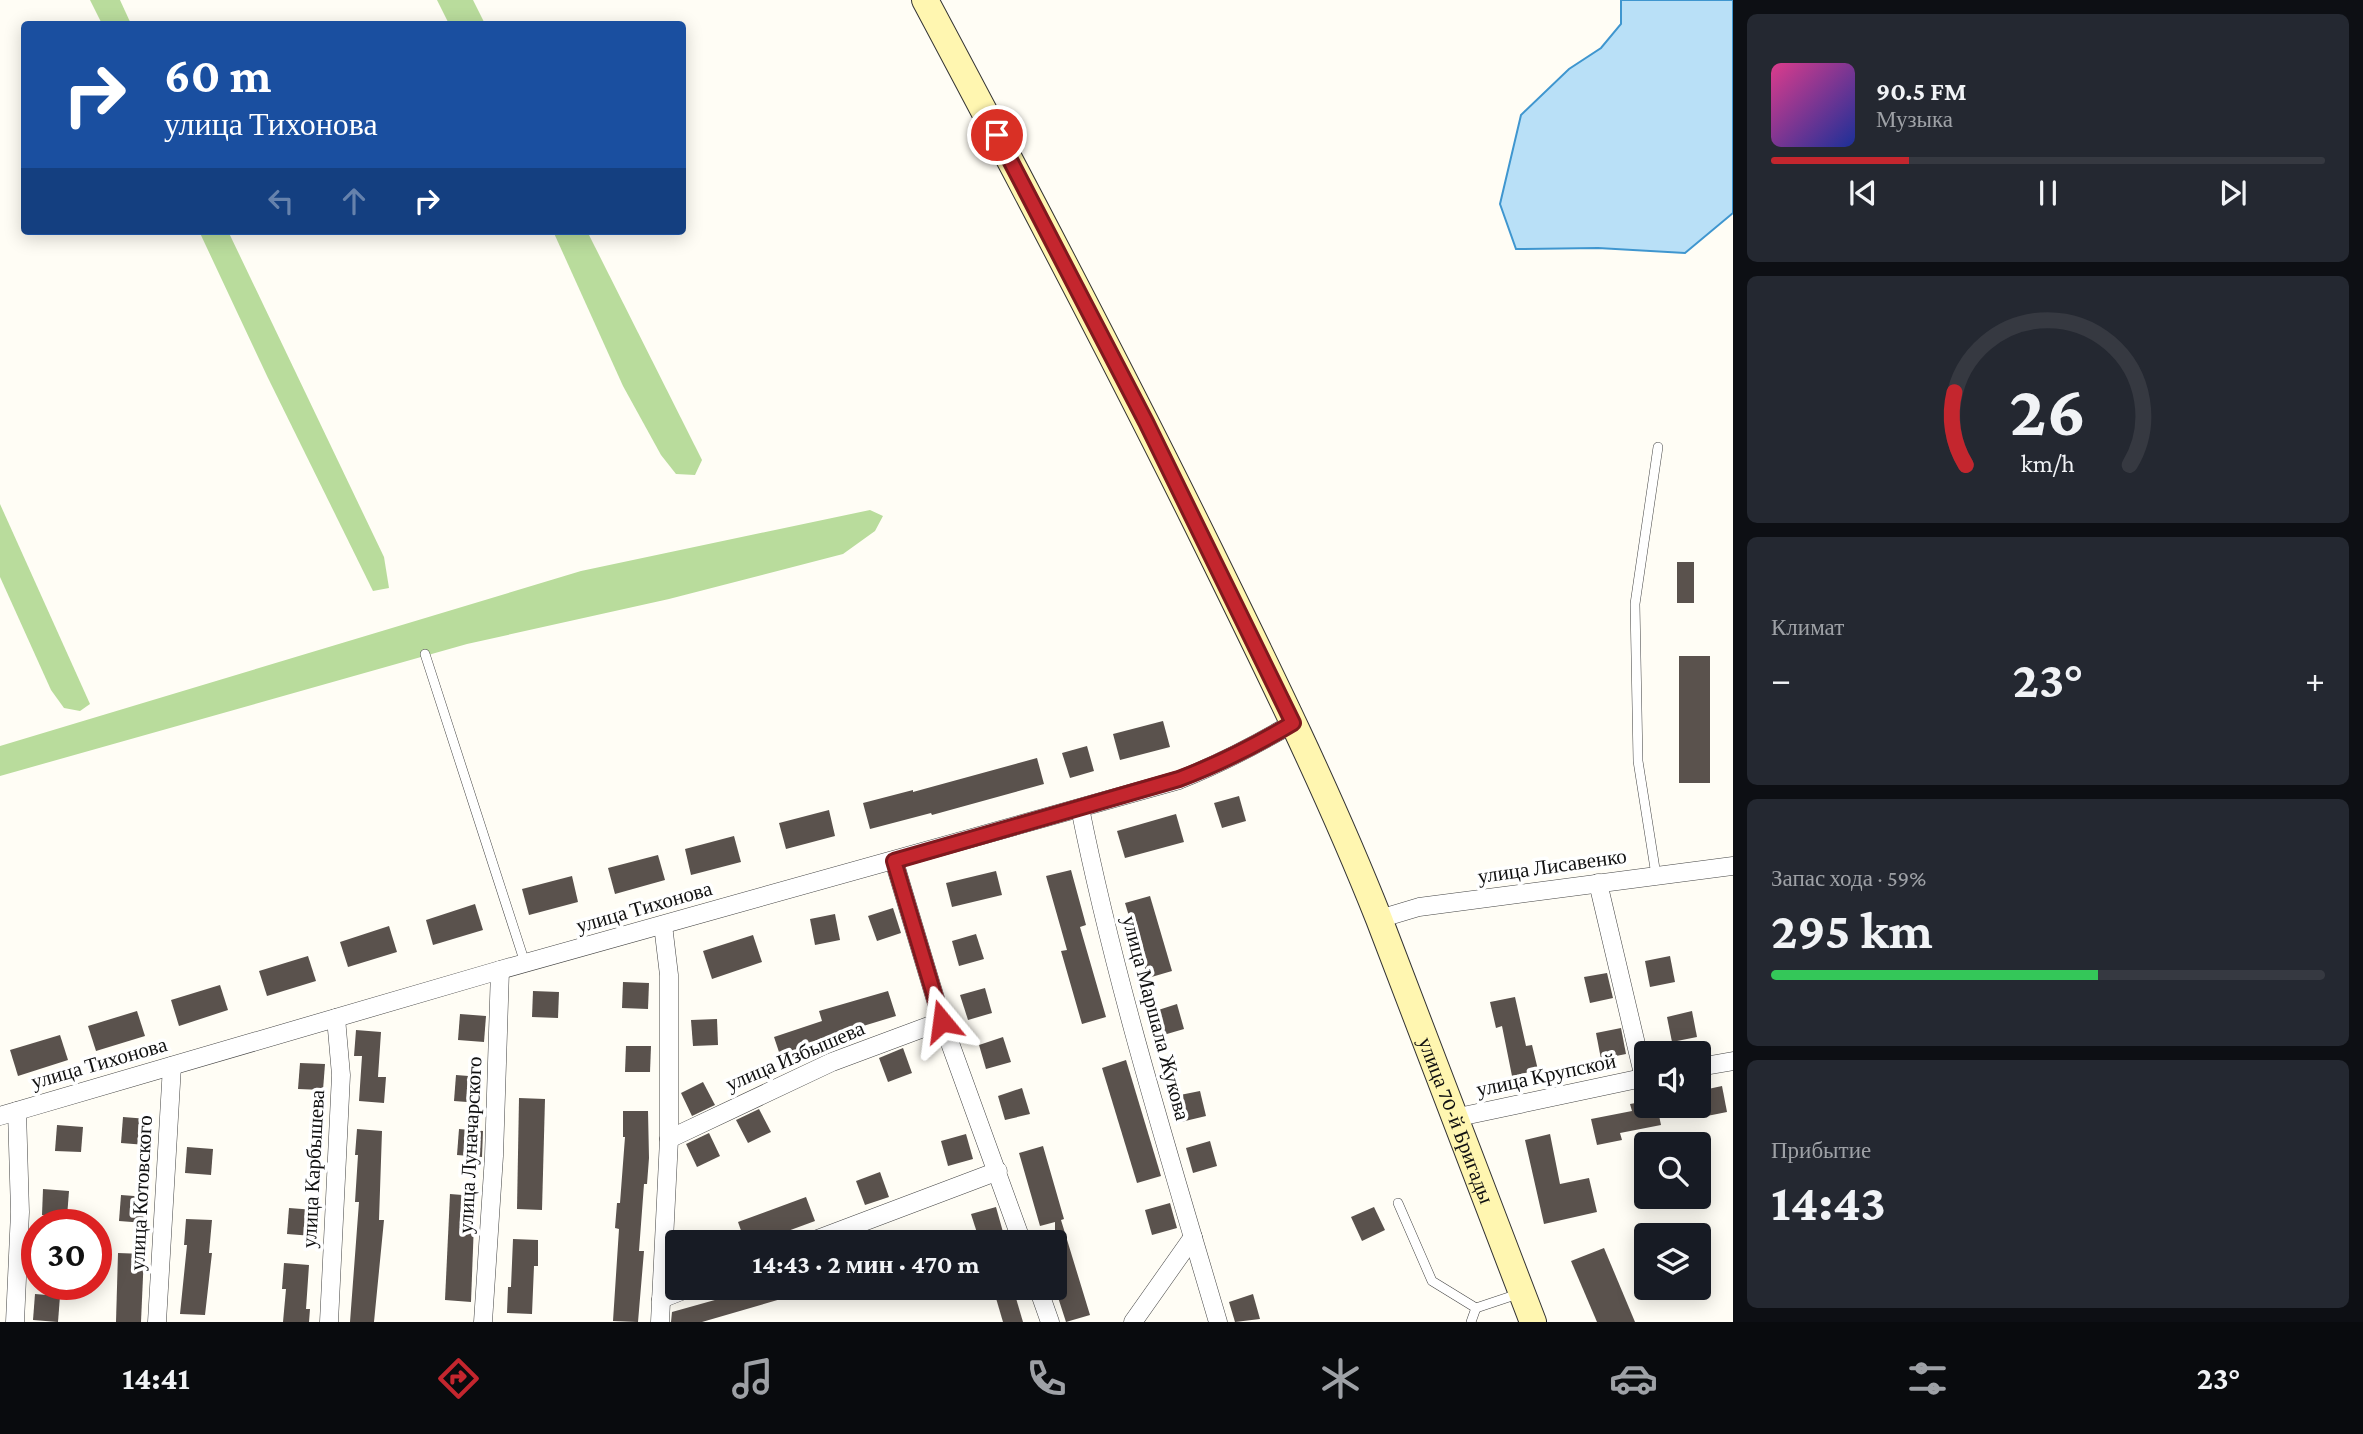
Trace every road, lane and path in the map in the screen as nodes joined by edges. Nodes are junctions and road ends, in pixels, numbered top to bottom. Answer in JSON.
{"nodes":[{"id":1,"x":925,"y":0,"type":"edge"},
{"id":2,"x":1658,"y":447,"type":"dead end"},
{"id":3,"x":425,"y":654,"type":"dead end"},
{"id":4,"x":1293,"y":723,"type":"junction"},
{"id":5,"x":1080,"y":808,"type":"junction"},
{"id":6,"x":894,"y":861,"type":"junction"},
{"id":7,"x":1733,"y":866,"type":"edge"},
{"id":8,"x":1656,"y":875,"type":"junction"},
{"id":9,"x":1598,"y":883,"type":"junction"},
{"id":10,"x":1379,"y":919,"type":"junction"},
{"id":11,"x":663,"y":925,"type":"junction"},
{"id":12,"x":525,"y":964,"type":"junction"},
{"id":13,"x":500,"y":970,"type":"junction"},
{"id":14,"x":336,"y":1018,"type":"junction"},
{"id":15,"x":942,"y":1021,"type":"junction"},
{"id":16,"x":1636,"y":1041,"type":"edge"},
{"id":17,"x":1733,"y":1061,"type":"edge"},
{"id":18,"x":1711,"y":1065,"type":"edge"},
{"id":19,"x":172,"y":1066,"type":"junction"},
{"id":20,"x":1634,"y":1079,"type":"edge"},
{"id":21,"x":8,"y":1113,"type":"edge"},
{"id":22,"x":1454,"y":1118,"type":"junction"},
{"id":23,"x":669,"y":1139,"type":"junction"},
{"id":24,"x":998,"y":1171,"type":"junction"},
{"id":25,"x":1398,"y":1203,"type":"dead end"},
{"id":26,"x":842,"y":1230,"type":"edge"},
{"id":27,"x":1019,"y":1230,"type":"edge"},
{"id":28,"x":1193,"y":1237,"type":"junction"},
{"id":29,"x":1521,"y":1293,"type":"junction"},
{"id":30,"x":665,"y":1297,"type":"edge"},
{"id":31,"x":661,"y":1299,"type":"junction"},
{"id":32,"x":1042,"y":1300,"type":"edge"},
{"id":33,"x":1476,"y":1308,"type":"junction"},
{"id":34,"x":15,"y":1322,"type":"edge"},
{"id":35,"x":157,"y":1322,"type":"edge"},
{"id":36,"x":329,"y":1322,"type":"edge"},
{"id":37,"x":483,"y":1322,"type":"edge"},
{"id":38,"x":660,"y":1322,"type":"edge"},
{"id":39,"x":1050,"y":1322,"type":"edge"},
{"id":40,"x":1133,"y":1322,"type":"edge"},
{"id":41,"x":1218,"y":1322,"type":"edge"},
{"id":42,"x":1471,"y":1322,"type":"edge"},
{"id":43,"x":1532,"y":1322,"type":"edge"}],
"edges":[{"from":1,"to":4,"type":"main road","name":"улица 70-й Бригады"},
{"from":2,"to":8,"type":"lane"},
{"from":3,"to":12,"type":"lane"},
{"from":4,"to":5,"type":"street","name":"улица Тихонова"},
{"from":4,"to":10,"type":"main road","name":"улица 70-й Бригады"},
{"from":5,"to":6,"type":"street","name":"улица Тихонова"},
{"from":5,"to":28,"type":"street","name":"улица Маршала Жукова"},
{"from":6,"to":11,"type":"street","name":"улица Тихонова"},
{"from":6,"to":15,"type":"street"},
{"from":7,"to":8,"type":"street","name":"улица Лисавенко"},
{"from":8,"to":9,"type":"street","name":"улица Лисавенко"},
{"from":9,"to":10,"type":"street","name":"улица Лисавенко"},
{"from":9,"to":16,"type":"street"},
{"from":10,"to":22,"type":"main road","name":"улица 70-й Бригады"},
{"from":11,"to":12,"type":"street","name":"улица Тихонова"},
{"from":11,"to":23,"type":"street"},
{"from":12,"to":13,"type":"street","name":"улица Тихонова"},
{"from":13,"to":14,"type":"street","name":"улица Тихонова"},
{"from":13,"to":37,"type":"street","name":"улица Луначарского"},
{"from":14,"to":19,"type":"street","name":"улица Тихонова"},
{"from":14,"to":36,"type":"street","name":"улица Карбышева"},
{"from":15,"to":23,"type":"street","name":"улица Избышева"},
{"from":15,"to":24,"type":"street"},
{"from":17,"to":18,"type":"street"},
{"from":19,"to":21,"type":"street","name":"улица Тихонова"},
{"from":19,"to":35,"type":"street","name":"улица Котовского"},
{"from":20,"to":22,"type":"street","name":"улица Крупской"},
{"from":21,"to":34,"type":"street"},
{"from":22,"to":29,"type":"main road","name":"улица 70-й Бригады"},
{"from":23,"to":31,"type":"street"},
{"from":24,"to":26,"type":"street"},
{"from":24,"to":27,"type":"street"},
{"from":25,"to":33,"type":"lane"},
{"from":28,"to":40,"type":"street"},
{"from":28,"to":41,"type":"street","name":"улица Маршала Жукова"},
{"from":29,"to":33,"type":"lane"},
{"from":29,"to":43,"type":"main road","name":"улица 70-й Бригады"},
{"from":30,"to":31,"type":"street"},
{"from":31,"to":38,"type":"street"},
{"from":32,"to":39,"type":"street"},
{"from":33,"to":42,"type":"lane"}]}
